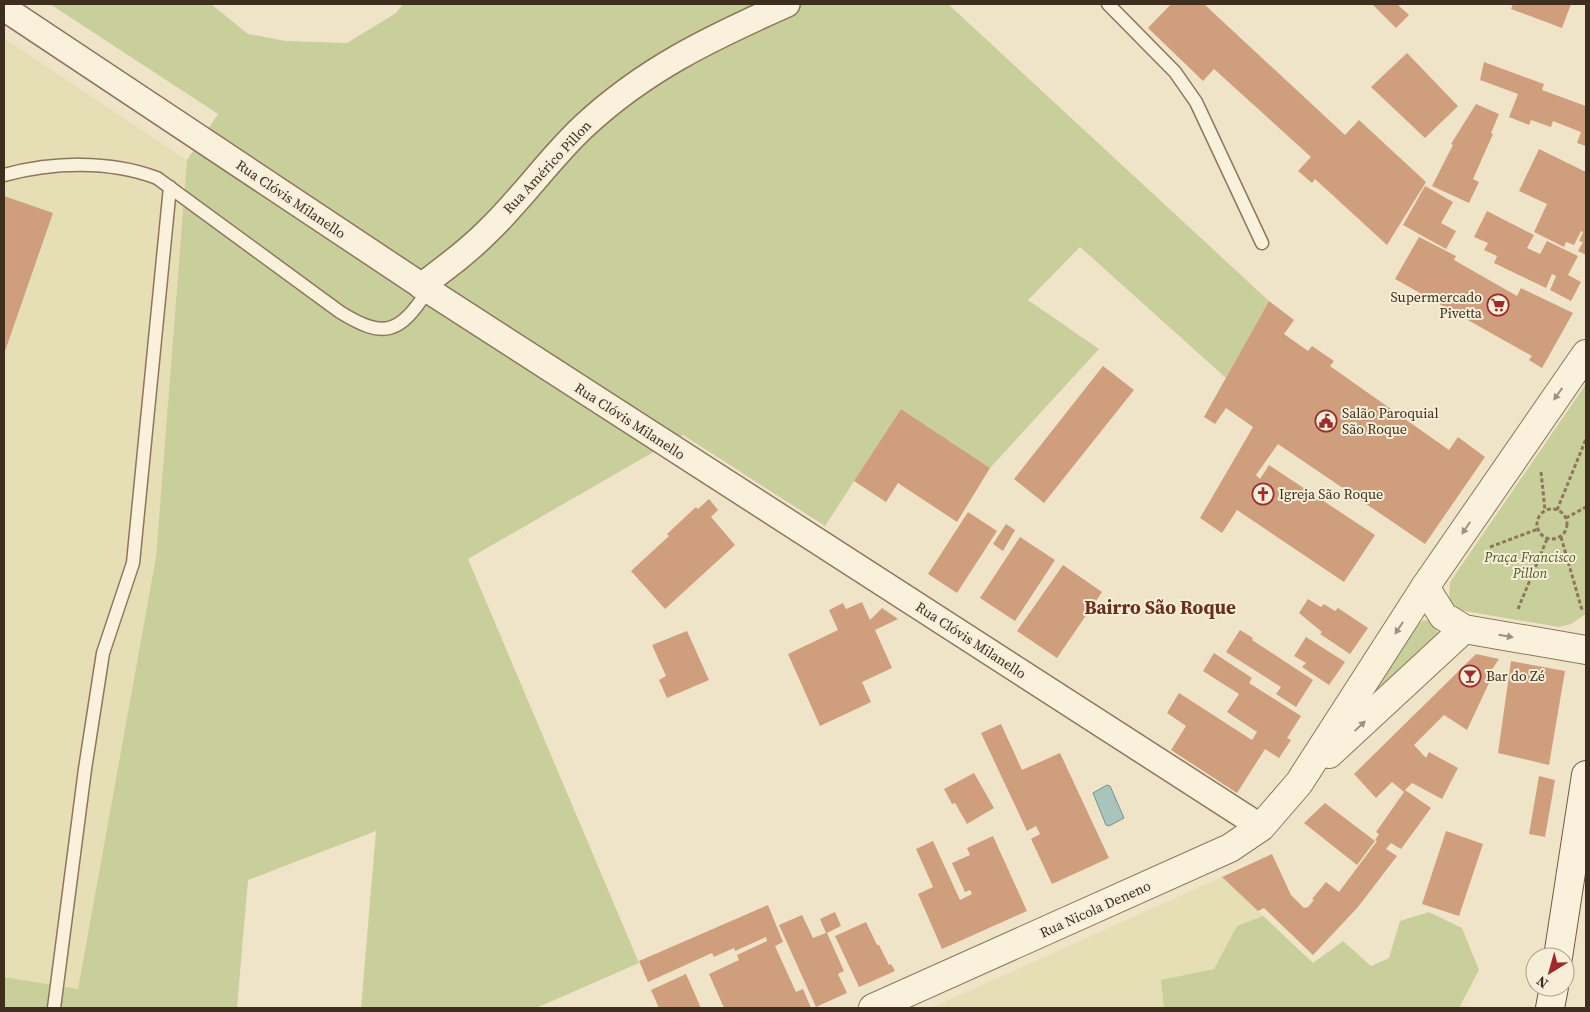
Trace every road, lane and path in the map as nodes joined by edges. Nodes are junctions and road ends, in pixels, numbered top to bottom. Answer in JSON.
{"nodes":[{"id":1,"x":787,"y":4,"type":"edge"},
{"id":2,"x":1108,"y":4,"type":"edge"},
{"id":3,"x":4,"y":8,"type":"edge"},
{"id":4,"x":4,"y":176,"type":"edge"},
{"id":5,"x":170,"y":187,"type":"junction"},
{"id":6,"x":1262,"y":243,"type":"dead end"},
{"id":7,"x":425,"y":288,"type":"junction"},
{"id":8,"x":1586,"y":354,"type":"edge"},
{"id":9,"x":1586,"y":440,"type":"edge"},
{"id":10,"x":1541,"y":471,"type":"dead end"},
{"id":11,"x":1586,"y":507,"type":"edge"},
{"id":12,"x":1546,"y":510,"type":"junction"},
{"id":13,"x":1557,"y":510,"type":"junction"},
{"id":14,"x":1566,"y":518,"type":"junction"},
{"id":15,"x":1538,"y":529,"type":"junction"},
{"id":16,"x":1561,"y":537,"type":"junction"},
{"id":17,"x":1547,"y":539,"type":"junction"},
{"id":18,"x":1486,"y":549,"type":"dead end"},
{"id":19,"x":1425,"y":587,"type":"junction"},
{"id":20,"x":1582,"y":610,"type":"dead end"},
{"id":21,"x":1516,"y":615,"type":"dead end"},
{"id":22,"x":1464,"y":629,"type":"junction"},
{"id":23,"x":1586,"y":650,"type":"edge"},
{"id":24,"x":1586,"y":775,"type":"edge"},
{"id":25,"x":1299,"y":783,"type":"junction"},
{"id":26,"x":1261,"y":827,"type":"junction"},
{"id":27,"x":1560,"y":947,"type":"edge"},
{"id":28,"x":54,"y":1008,"type":"edge"},
{"id":29,"x":873,"y":1008,"type":"edge"}],
"edges":[{"from":1,"to":7,"type":"street","name":"Rua Américo Pillon"},
{"from":2,"to":6,"type":"lane"},
{"from":3,"to":7,"type":"street","name":"Rua Clóvis Milanello"},
{"from":4,"to":5,"type":"lane"},
{"from":5,"to":7,"type":"lane"},
{"from":5,"to":28,"type":"lane"},
{"from":7,"to":26,"type":"street","name":"Rua Clóvis Milanello"},
{"from":8,"to":19,"type":"street","one_way":true},
{"from":9,"to":13,"type":"path"},
{"from":10,"to":12,"type":"path"},
{"from":11,"to":14,"type":"path"},
{"from":12,"to":13,"type":"path"},
{"from":12,"to":15,"type":"path"},
{"from":13,"to":14,"type":"path"},
{"from":14,"to":16,"type":"path"},
{"from":15,"to":17,"type":"path"},
{"from":15,"to":18,"type":"path"},
{"from":16,"to":17,"type":"path"},
{"from":16,"to":20,"type":"path"},
{"from":17,"to":21,"type":"path"},
{"from":19,"to":22,"type":"street"},
{"from":19,"to":25,"type":"street","one_way":true},
{"from":22,"to":23,"type":"street","one_way":true},
{"from":25,"to":22,"type":"street","one_way":true},
{"from":24,"to":27,"type":"street"},
{"from":25,"to":26,"type":"street","name":"Rua Nicola Deneno"},
{"from":26,"to":29,"type":"street","name":"Rua Nicola Deneno"}]}
